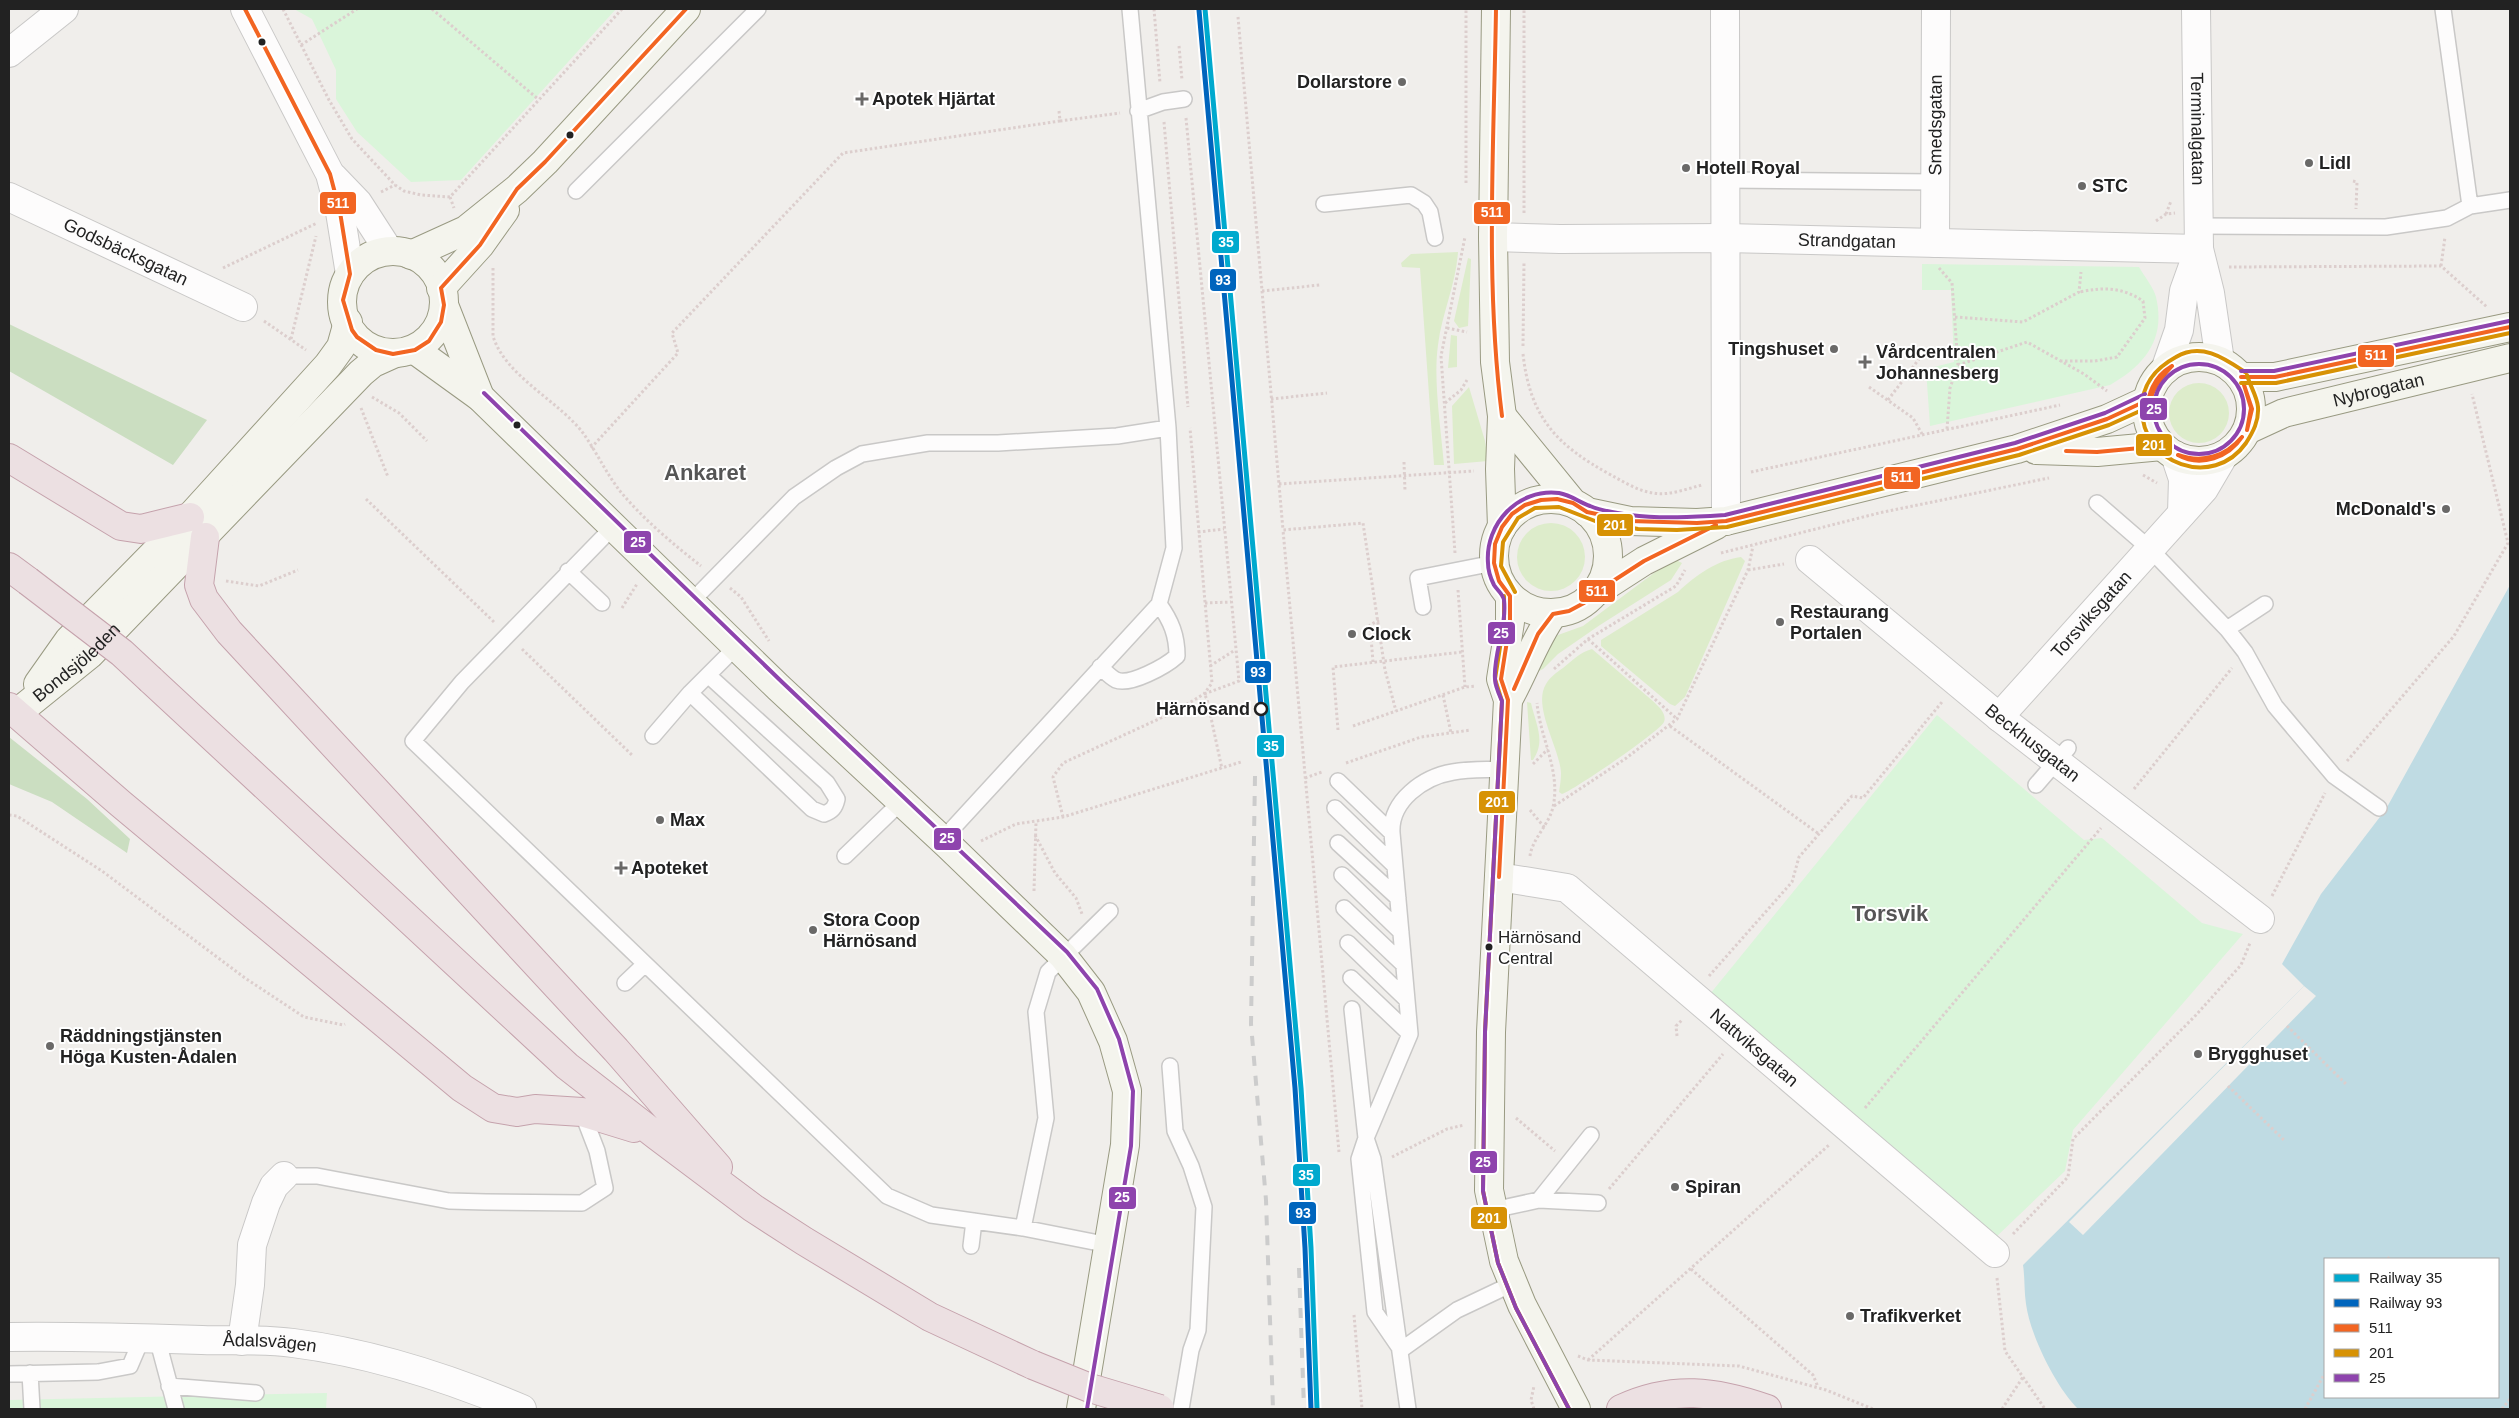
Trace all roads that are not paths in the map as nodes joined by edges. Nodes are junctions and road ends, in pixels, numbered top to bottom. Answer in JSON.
{"nodes":[{"id":1,"x":64,"y":9,"type":"edge"},
{"id":2,"x":245,"y":9,"type":"edge"},
{"id":3,"x":686,"y":9,"type":"edge"},
{"id":4,"x":758,"y":9,"type":"edge"},
{"id":5,"x":1130,"y":9,"type":"edge"},
{"id":6,"x":1496,"y":9,"type":"edge"},
{"id":7,"x":1725,"y":9,"type":"edge"},
{"id":8,"x":1936,"y":9,"type":"edge"},
{"id":9,"x":2196,"y":9,"type":"edge"},
{"id":10,"x":2443,"y":9,"type":"edge"},
{"id":11,"x":9,"y":53,"type":"edge"},
{"id":12,"x":1184,"y":99,"type":"road end"},
{"id":13,"x":1138,"y":111,"type":"junction"},
{"id":14,"x":330,"y":174,"type":"junction"},
{"id":15,"x":1725,"y":180,"type":"junction"},
{"id":16,"x":1935,"y":182,"type":"junction"},
{"id":17,"x":517,"y":189,"type":"junction"},
{"id":18,"x":576,"y":191,"type":"dead end"},
{"id":19,"x":9,"y":197,"type":"edge"},
{"id":20,"x":2510,"y":200,"type":"edge"},
{"id":21,"x":1324,"y":204,"type":"dead end"},
{"id":22,"x":2470,"y":206,"type":"junction"},
{"id":23,"x":1493,"y":237,"type":"junction"},
{"id":24,"x":2199,"y":237,"type":"junction"},
{"id":25,"x":1435,"y":238,"type":"dead end"},
{"id":26,"x":1725,"y":238,"type":"junction"},
{"id":27,"x":1935,"y":244,"type":"junction"},
{"id":28,"x":400,"y":253,"type":"junction"},
{"id":29,"x":350,"y":274,"type":"junction"},
{"id":30,"x":443,"y":297,"type":"junction"},
{"id":31,"x":243,"y":306,"type":"dead end"},
{"id":32,"x":348,"y":322,"type":"junction"},
{"id":33,"x":2510,"y":327,"type":"edge"},
{"id":34,"x":404,"y":352,"type":"junction"},
{"id":35,"x":2510,"y":358,"type":"edge"},
{"id":36,"x":2230,"y":369,"type":"junction"},
{"id":37,"x":2165,"y":370,"type":"junction"},
{"id":38,"x":480,"y":397,"type":"junction"},
{"id":39,"x":2148,"y":400,"type":"junction"},
{"id":40,"x":1502,"y":416,"type":"junction"},
{"id":41,"x":1168,"y":428,"type":"junction"},
{"id":42,"x":2247,"y":430,"type":"junction"},
{"id":43,"x":2017,"y":449,"type":"junction"},
{"id":44,"x":2168,"y":450,"type":"junction"},
{"id":45,"x":2224,"y":455,"type":"junction"},
{"id":46,"x":9,"y":458,"type":"edge"},
{"id":47,"x":2097,"y":503,"type":"dead end"},
{"id":48,"x":1580,"y":508,"type":"junction"},
{"id":49,"x":2182,"y":513,"type":"junction"},
{"id":50,"x":1726,"y":521,"type":"junction"},
{"id":51,"x":614,"y":526,"type":"junction"},
{"id":52,"x":197,"y":527,"type":"junction"},
{"id":53,"x":1502,"y":527,"type":"junction"},
{"id":54,"x":2150,"y":549,"type":"junction"},
{"id":55,"x":1810,"y":560,"type":"road end"},
{"id":56,"x":1494,"y":563,"type":"junction"},
{"id":57,"x":568,"y":571,"type":"junction"},
{"id":58,"x":19,"y":574,"type":"edge"},
{"id":59,"x":1596,"y":592,"type":"junction"},
{"id":60,"x":1510,"y":596,"type":"junction"},
{"id":61,"x":691,"y":602,"type":"junction"},
{"id":62,"x":602,"y":603,"type":"dead end"},
{"id":63,"x":1159,"y":604,"type":"junction"},
{"id":64,"x":2265,"y":604,"type":"dead end"},
{"id":65,"x":1423,"y":607,"type":"dead end"},
{"id":66,"x":1553,"y":614,"type":"junction"},
{"id":67,"x":2227,"y":629,"type":"junction"},
{"id":68,"x":737,"y":646,"type":"junction"},
{"id":69,"x":1100,"y":668,"type":"junction"},
{"id":70,"x":708,"y":675,"type":"junction"},
{"id":71,"x":690,"y":693,"type":"junction"},
{"id":72,"x":1508,"y":700,"type":"junction"},
{"id":73,"x":13,"y":710,"type":"edge"},
{"id":74,"x":1999,"y":716,"type":"junction"},
{"id":75,"x":653,"y":736,"type":"dead end"},
{"id":76,"x":2062,"y":754,"type":"junction"},
{"id":77,"x":1504,"y":770,"type":"junction"},
{"id":78,"x":1338,"y":781,"type":"dead end"},
{"id":79,"x":2036,"y":785,"type":"dead end"},
{"id":80,"x":901,"y":802,"type":"junction"},
{"id":81,"x":1335,"y":808,"type":"dead end"},
{"id":82,"x":2379,"y":808,"type":"dead end"},
{"id":83,"x":1392,"y":833,"type":"junction"},
{"id":84,"x":942,"y":840,"type":"junction"},
{"id":85,"x":1338,"y":843,"type":"dead end"},
{"id":86,"x":845,"y":856,"type":"dead end"},
{"id":87,"x":1395,"y":866,"type":"junction"},
{"id":88,"x":1342,"y":875,"type":"dead end"},
{"id":89,"x":1499,"y":877,"type":"junction"},
{"id":90,"x":1398,"y":898,"type":"junction"},
{"id":91,"x":1344,"y":908,"type":"dead end"},
{"id":92,"x":1110,"y":911,"type":"dead end"},
{"id":93,"x":2260,"y":919,"type":"dead end"},
{"id":94,"x":1400,"y":932,"type":"junction"},
{"id":95,"x":1348,"y":942,"type":"dead end"},
{"id":96,"x":1063,"y":956,"type":"junction"},
{"id":97,"x":645,"y":964,"type":"junction"},
{"id":98,"x":1403,"y":964,"type":"junction"},
{"id":99,"x":1351,"y":978,"type":"dead end"},
{"id":100,"x":625,"y":983,"type":"dead end"},
{"id":101,"x":1406,"y":998,"type":"junction"},
{"id":102,"x":1352,"y":1009,"type":"dead end"},
{"id":103,"x":1410,"y":1034,"type":"junction"},
{"id":104,"x":1170,"y":1066,"type":"dead end"},
{"id":105,"x":582,"y":1112,"type":"junction"},
{"id":106,"x":1591,"y":1135,"type":"dead end"},
{"id":107,"x":657,"y":1136,"type":"junction"},
{"id":108,"x":1366,"y":1138,"type":"junction"},
{"id":109,"x":284,"y":1176,"type":"joint"},
{"id":110,"x":1539,"y":1200,"type":"junction"},
{"id":111,"x":1598,"y":1203,"type":"road end"},
{"id":112,"x":754,"y":1208,"type":"junction"},
{"id":113,"x":1493,"y":1210,"type":"junction"},
{"id":114,"x":974,"y":1221,"type":"junction"},
{"id":115,"x":1023,"y":1228,"type":"junction"},
{"id":116,"x":1109,"y":1245,"type":"junction"},
{"id":117,"x":971,"y":1246,"type":"dead end"},
{"id":118,"x":1995,"y":1253,"type":"dead end"},
{"id":119,"x":1514,"y":1283,"type":"junction"},
{"id":120,"x":9,"y":1337,"type":"edge"},
{"id":121,"x":149,"y":1338,"type":"junction"},
{"id":122,"x":242,"y":1341,"type":"junction"},
{"id":123,"x":1401,"y":1350,"type":"junction"},
{"id":124,"x":9,"y":1374,"type":"edge"},
{"id":125,"x":30,"y":1374,"type":"junction"},
{"id":126,"x":169,"y":1386,"type":"junction"},
{"id":127,"x":256,"y":1393,"type":"dead end"},
{"id":128,"x":32,"y":1409,"type":"edge"},
{"id":129,"x":176,"y":1409,"type":"edge"},
{"id":130,"x":522,"y":1409,"type":"edge"},
{"id":131,"x":1081,"y":1409,"type":"edge"},
{"id":132,"x":1160,"y":1409,"type":"edge"},
{"id":133,"x":1181,"y":1409,"type":"edge"},
{"id":134,"x":1408,"y":1409,"type":"edge"},
{"id":135,"x":1576,"y":1409,"type":"edge"},
{"id":136,"x":1621,"y":1409,"type":"edge"},
{"id":137,"x":1767,"y":1409,"type":"edge"}],
"edges":[{"from":1,"to":11,"type":"street"},
{"from":2,"to":14,"type":"street"},
{"from":3,"to":17,"type":"main road"},
{"from":4,"to":18,"type":"lane"},
{"from":5,"to":13,"type":"lane"},
{"from":6,"to":23,"type":"main road"},
{"from":7,"to":15,"type":"street"},
{"from":8,"to":16,"type":"street","name":"Smedsgatan"},
{"from":9,"to":24,"type":"street","name":"Terminalgatan"},
{"from":10,"to":22,"type":"lane"},
{"from":12,"to":13,"type":"lane"},
{"from":13,"to":41,"type":"lane"},
{"from":14,"to":28,"type":"street"},
{"from":14,"to":29,"type":"street"},
{"from":15,"to":16,"type":"lane"},
{"from":15,"to":26,"type":"street"},
{"from":16,"to":27,"type":"street","name":"Smedsgatan"},
{"from":17,"to":28,"type":"main road"},
{"from":17,"to":30,"type":"main road"},
{"from":19,"to":31,"type":"street","name":"Godsbäcksgatan"},
{"from":20,"to":22,"type":"lane"},
{"from":21,"to":25,"type":"lane"},
{"from":22,"to":24,"type":"lane"},
{"from":23,"to":26,"type":"street","name":"Strandgatan"},
{"from":23,"to":40,"type":"main road"},
{"from":24,"to":27,"type":"street","name":"Strandgatan"},
{"from":24,"to":36,"type":"street","name":"Terminalgatan"},
{"from":24,"to":37,"type":"street","name":"Terminalgatan"},
{"from":26,"to":27,"type":"street","name":"Strandgatan"},
{"from":26,"to":50,"type":"street"},
{"from":28,"to":29,"type":"main road"},
{"from":28,"to":30,"type":"main road"},
{"from":29,"to":32,"type":"main road"},
{"from":30,"to":34,"type":"main road"},
{"from":30,"to":38,"type":"main road"},
{"from":32,"to":34,"type":"main road"},
{"from":32,"to":52,"type":"main road","name":"Bondsjöleden"},
{"from":33,"to":36,"type":"main road","name":"Nybrogatan"},
{"from":34,"to":38,"type":"main road"},
{"from":34,"to":52,"type":"main road","name":"Bondsjöleden"},
{"from":35,"to":42,"type":"main road","name":"Nybrogatan"},
{"from":36,"to":37,"type":"main road"},
{"from":36,"to":42,"type":"main road"},
{"from":37,"to":39,"type":"main road"},
{"from":38,"to":51,"type":"main road"},
{"from":39,"to":43,"type":"main road"},
{"from":39,"to":44,"type":"main road"},
{"from":40,"to":48,"type":"main road"},
{"from":40,"to":53,"type":"main road"},
{"from":41,"to":61,"type":"lane"},
{"from":41,"to":63,"type":"lane"},
{"from":42,"to":45,"type":"main road"},
{"from":43,"to":44,"type":"main road"},
{"from":43,"to":50,"type":"main road"},
{"from":44,"to":45,"type":"main road"},
{"from":44,"to":49,"type":"street"},
{"from":45,"to":49,"type":"street","name":"Torsviksgatan"},
{"from":46,"to":52,"type":"highway"},
{"from":47,"to":54,"type":"lane"},
{"from":48,"to":50,"type":"main road"},
{"from":48,"to":53,"type":"main road"},
{"from":48,"to":59,"type":"main road"},
{"from":49,"to":54,"type":"street","name":"Torsviksgatan"},
{"from":50,"to":59,"type":"main road"},
{"from":51,"to":57,"type":"lane"},
{"from":51,"to":61,"type":"main road"},
{"from":52,"to":73,"type":"main road","name":"Bondsjöleden"},
{"from":52,"to":112,"type":"highway"},
{"from":53,"to":56,"type":"main road"},
{"from":54,"to":67,"type":"lane"},
{"from":54,"to":74,"type":"street","name":"Torsviksgatan"},
{"from":55,"to":74,"type":"street","name":"Beckhusgatan"},
{"from":56,"to":60,"type":"main road"},
{"from":56,"to":65,"type":"lane"},
{"from":57,"to":62,"type":"lane"},
{"from":57,"to":97,"type":"lane"},
{"from":58,"to":107,"type":"highway","bridge":true},
{"from":59,"to":66,"type":"main road"},
{"from":60,"to":66,"type":"main road"},
{"from":60,"to":72,"type":"main road"},
{"from":61,"to":68,"type":"main road"},
{"from":63,"to":69,"type":"lane"},
{"from":63,"to":69,"type":"lane"},
{"from":64,"to":67,"type":"lane"},
{"from":66,"to":72,"type":"main road"},
{"from":67,"to":82,"type":"lane"},
{"from":68,"to":70,"type":"lane"},
{"from":68,"to":80,"type":"main road"},
{"from":69,"to":84,"type":"lane"},
{"from":70,"to":71,"type":"lane"},
{"from":70,"to":71,"type":"lane"},
{"from":71,"to":75,"type":"lane"},
{"from":72,"to":77,"type":"main road"},
{"from":73,"to":105,"type":"highway"},
{"from":74,"to":76,"type":"street","name":"Beckhusgatan"},
{"from":76,"to":79,"type":"lane"},
{"from":76,"to":93,"type":"street","name":"Beckhusgatan"},
{"from":77,"to":83,"type":"lane"},
{"from":77,"to":89,"type":"main road"},
{"from":78,"to":83,"type":"lane"},
{"from":80,"to":84,"type":"main road"},
{"from":80,"to":86,"type":"lane"},
{"from":81,"to":87,"type":"lane"},
{"from":83,"to":87,"type":"lane"},
{"from":84,"to":96,"type":"main road"},
{"from":85,"to":90,"type":"lane"},
{"from":87,"to":90,"type":"lane"},
{"from":88,"to":94,"type":"lane"},
{"from":89,"to":113,"type":"main road"},
{"from":89,"to":118,"type":"street","name":"Nattviksgatan"},
{"from":90,"to":94,"type":"lane"},
{"from":91,"to":98,"type":"lane"},
{"from":92,"to":96,"type":"lane"},
{"from":94,"to":98,"type":"lane"},
{"from":95,"to":101,"type":"lane"},
{"from":96,"to":115,"type":"lane"},
{"from":96,"to":116,"type":"main road"},
{"from":97,"to":100,"type":"lane"},
{"from":97,"to":114,"type":"lane"},
{"from":98,"to":101,"type":"lane"},
{"from":99,"to":103,"type":"lane"},
{"from":101,"to":103,"type":"lane"},
{"from":102,"to":108,"type":"lane"},
{"from":103,"to":108,"type":"lane"},
{"from":104,"to":133,"type":"lane"},
{"from":105,"to":107,"type":"highway"},
{"from":105,"to":109,"type":"lane"},
{"from":106,"to":110,"type":"lane"},
{"from":107,"to":112,"type":"highway"},
{"from":108,"to":123,"type":"lane"},
{"from":109,"to":122,"type":"street"},
{"from":110,"to":111,"type":"lane"},
{"from":110,"to":113,"type":"lane"},
{"from":112,"to":132,"type":"highway","bridge":true},
{"from":113,"to":119,"type":"main road"},
{"from":114,"to":115,"type":"lane"},
{"from":114,"to":117,"type":"lane"},
{"from":115,"to":116,"type":"lane"},
{"from":116,"to":131,"type":"main road"},
{"from":119,"to":123,"type":"lane"},
{"from":119,"to":135,"type":"main road"},
{"from":120,"to":121,"type":"street","name":"Ådalsvägen"},
{"from":121,"to":122,"type":"street","name":"Ådalsvägen"},
{"from":121,"to":125,"type":"lane"},
{"from":121,"to":126,"type":"lane"},
{"from":122,"to":130,"type":"street","name":"Ådalsvägen"},
{"from":123,"to":134,"type":"lane"},
{"from":124,"to":125,"type":"lane"},
{"from":125,"to":128,"type":"lane"},
{"from":126,"to":127,"type":"lane"},
{"from":126,"to":129,"type":"lane"},
{"from":136,"to":137,"type":"highway"}]}
